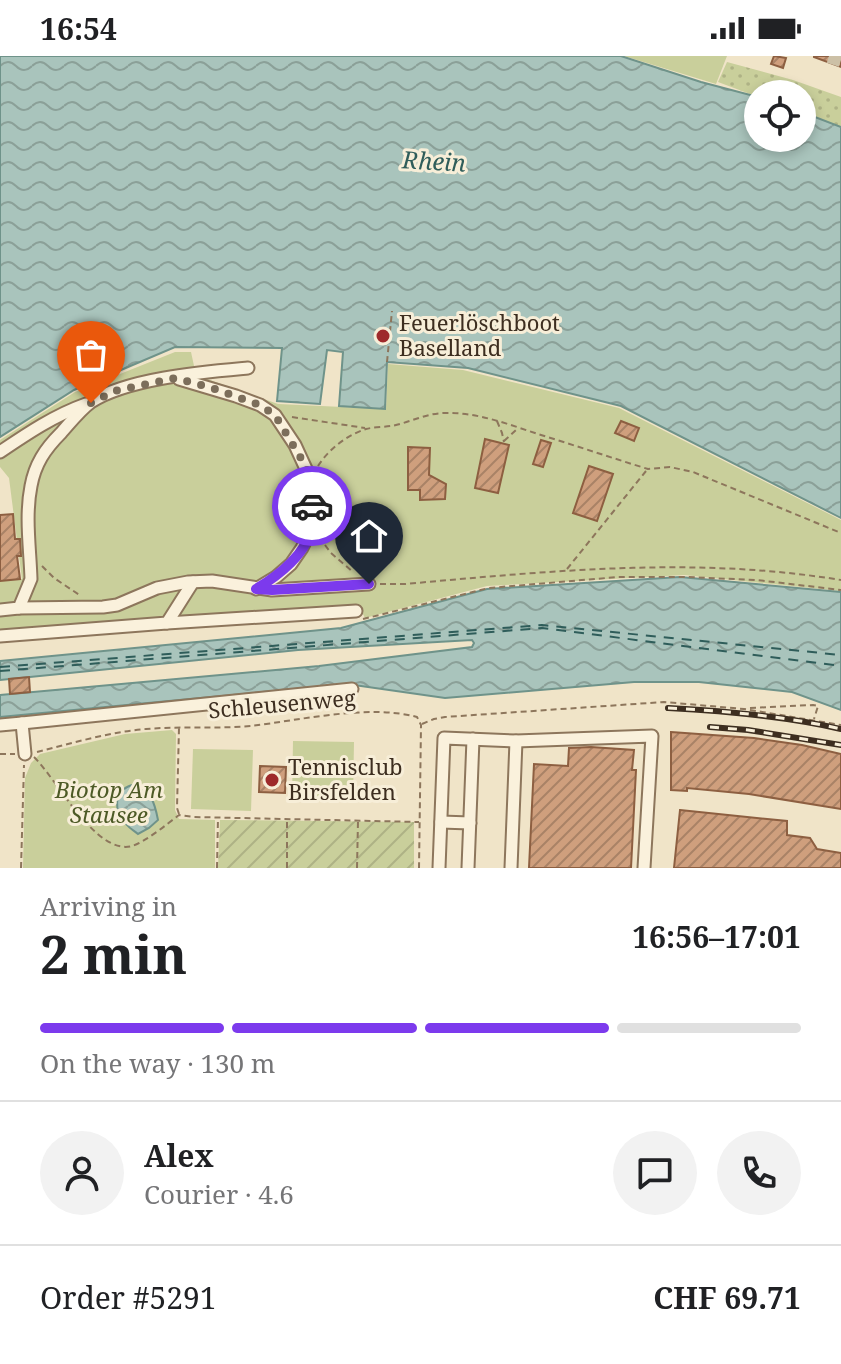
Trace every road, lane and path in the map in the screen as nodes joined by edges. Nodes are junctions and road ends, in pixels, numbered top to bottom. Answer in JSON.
{"nodes":[{"id":1,"x":392,"y":311,"type":"dead end"},
{"id":2,"x":387,"y":362,"type":"dead end"},
{"id":3,"x":248,"y":368,"type":"dead end"},
{"id":4,"x":175,"y":378,"type":"junction"},
{"id":5,"x":91,"y":403,"type":"junction"},
{"id":6,"x":275,"y":415,"type":"junction"},
{"id":7,"x":496,"y":420,"type":"junction"},
{"id":8,"x":368,"y":428,"type":"junction"},
{"id":9,"x":518,"y":428,"type":"junction"},
{"id":10,"x":0,"y":452,"type":"edge"},
{"id":11,"x":648,"y":469,"type":"junction"},
{"id":12,"x":312,"y":482,"type":"junction"},
{"id":13,"x":312,"y":528,"type":"junction"},
{"id":14,"x":841,"y":533,"type":"edge"},
{"id":15,"x":31,"y":556,"type":"junction"},
{"id":16,"x":686,"y":566,"type":"junction"},
{"id":17,"x":566,"y":570,"type":"junction"},
{"id":18,"x":546,"y":572,"type":"junction"},
{"id":19,"x":686,"y":577,"type":"junction"},
{"id":20,"x":830,"y":578,"type":"junction"},
{"id":21,"x":841,"y":580,"type":"edge"},
{"id":22,"x":193,"y":582,"type":"junction"},
{"id":23,"x":547,"y":582,"type":"junction"},
{"id":24,"x":369,"y":584,"type":"junction"},
{"id":25,"x":828,"y":588,"type":"junction"},
{"id":26,"x":256,"y":589,"type":"junction"},
{"id":27,"x":841,"y":590,"type":"edge"},
{"id":28,"x":103,"y":607,"type":"junction"},
{"id":29,"x":19,"y":608,"type":"junction"},
{"id":30,"x":0,"y":610,"type":"edge"},
{"id":31,"x":356,"y":611,"type":"joint"},
{"id":32,"x":167,"y":623,"type":"junction"},
{"id":33,"x":0,"y":636,"type":"edge"},
{"id":34,"x":352,"y":689,"type":"dead end"},
{"id":35,"x":744,"y":709,"type":"junction"},
{"id":36,"x":814,"y":720,"type":"junction"},
{"id":37,"x":22,"y":723,"type":"junction"},
{"id":38,"x":0,"y":725,"type":"edge"},
{"id":39,"x":421,"y":725,"type":"junction"},
{"id":40,"x":841,"y":725,"type":"edge"},
{"id":41,"x":179,"y":728,"type":"junction"},
{"id":42,"x":473,"y":739,"type":"junction"},
{"id":43,"x":516,"y":741,"type":"junction"},
{"id":44,"x":0,"y":754,"type":"edge"},
{"id":45,"x":28,"y":754,"type":"junction"},
{"id":46,"x":179,"y":815,"type":"junction"},
{"id":47,"x":218,"y":817,"type":"junction"},
{"id":48,"x":287,"y":818,"type":"junction"},
{"id":49,"x":358,"y":820,"type":"junction"},
{"id":50,"x":420,"y":822,"type":"junction"},
{"id":51,"x":441,"y":822,"type":"junction"},
{"id":52,"x":470,"y":823,"type":"junction"},
{"id":53,"x":21,"y":868,"type":"edge"},
{"id":54,"x":217,"y":868,"type":"edge"},
{"id":55,"x":287,"y":868,"type":"edge"},
{"id":56,"x":357,"y":868,"type":"edge"},
{"id":57,"x":419,"y":868,"type":"edge"},
{"id":58,"x":439,"y":868,"type":"edge"},
{"id":59,"x":468,"y":868,"type":"edge"},
{"id":60,"x":511,"y":868,"type":"edge"},
{"id":61,"x":644,"y":868,"type":"edge"}],
"edges":[{"from":1,"to":2,"type":"path"},
{"from":3,"to":4,"type":"lane"},
{"from":4,"to":5,"type":"lane"},
{"from":4,"to":6,"type":"lane"},
{"from":5,"to":10,"type":"lane"},
{"from":5,"to":15,"type":"lane"},
{"from":6,"to":8,"type":"path"},
{"from":6,"to":12,"type":"lane"},
{"from":7,"to":8,"type":"path"},
{"from":7,"to":9,"type":"path"},
{"from":7,"to":9,"type":"path"},
{"from":8,"to":12,"type":"path"},
{"from":9,"to":11,"type":"path"},
{"from":11,"to":14,"type":"path"},
{"from":11,"to":17,"type":"path"},
{"from":12,"to":13,"type":"lane"},
{"from":13,"to":24,"type":"path"},
{"from":13,"to":26,"type":"lane"},
{"from":15,"to":28,"type":"path"},
{"from":15,"to":29,"type":"lane"},
{"from":16,"to":17,"type":"path"},
{"from":16,"to":19,"type":"path"},
{"from":16,"to":20,"type":"path"},
{"from":17,"to":18,"type":"path"},
{"from":18,"to":23,"type":"path"},
{"from":18,"to":24,"type":"path"},
{"from":19,"to":23,"type":"path"},
{"from":19,"to":25,"type":"path"},
{"from":20,"to":21,"type":"path"},
{"from":20,"to":25,"type":"path"},
{"from":22,"to":26,"type":"lane"},
{"from":22,"to":28,"type":"lane"},
{"from":22,"to":32,"type":"lane"},
{"from":23,"to":31,"type":"path"},
{"from":24,"to":26,"type":"lane"},
{"from":25,"to":27,"type":"path"},
{"from":28,"to":29,"type":"lane"},
{"from":29,"to":30,"type":"lane"},
{"from":31,"to":32,"type":"lane"},
{"from":32,"to":33,"type":"lane"},
{"from":34,"to":37,"type":"lane"},
{"from":35,"to":36,"type":"path"},
{"from":35,"to":36,"type":"path"},
{"from":35,"to":39,"type":"path"},
{"from":36,"to":40,"type":"path"},
{"from":37,"to":38,"type":"lane"},
{"from":37,"to":45,"type":"lane"},
{"from":39,"to":41,"type":"path","name":"Schleusenweg"},
{"from":39,"to":50,"type":"path"},
{"from":41,"to":45,"type":"path","name":"Schleusenweg"},
{"from":41,"to":46,"type":"path"},
{"from":42,"to":43,"type":"lane"},
{"from":42,"to":51,"type":"lane"},
{"from":42,"to":52,"type":"lane"},
{"from":43,"to":60,"type":"lane"},
{"from":43,"to":61,"type":"lane"},
{"from":44,"to":45,"type":"path","name":"Schleusenweg"},
{"from":45,"to":46,"type":"path"},
{"from":45,"to":53,"type":"path"},
{"from":46,"to":47,"type":"path"},
{"from":47,"to":48,"type":"path"},
{"from":47,"to":54,"type":"path"},
{"from":48,"to":49,"type":"path"},
{"from":48,"to":55,"type":"path"},
{"from":49,"to":50,"type":"path"},
{"from":49,"to":56,"type":"path"},
{"from":50,"to":57,"type":"path"},
{"from":51,"to":52,"type":"lane"},
{"from":51,"to":58,"type":"lane"},
{"from":52,"to":59,"type":"lane"}]}
